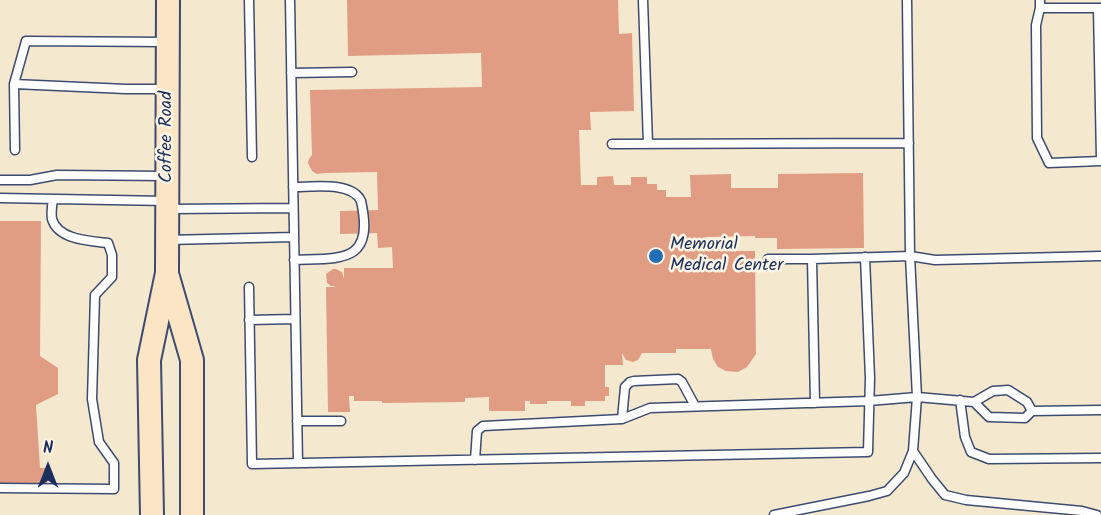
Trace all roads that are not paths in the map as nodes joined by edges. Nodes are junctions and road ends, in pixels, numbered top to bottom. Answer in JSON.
{"nodes":[{"id":1,"x":168,"y":0,"type":"edge"},
{"id":2,"x":249,"y":0,"type":"edge"},
{"id":3,"x":290,"y":0,"type":"edge"},
{"id":4,"x":644,"y":0,"type":"edge"},
{"id":5,"x":908,"y":0,"type":"edge"},
{"id":6,"x":1040,"y":4,"type":"edge"},
{"id":7,"x":1099,"y":8,"type":"edge"},
{"id":8,"x":168,"y":42,"type":"junction"},
{"id":9,"x":352,"y":72,"type":"dead end"},
{"id":10,"x":291,"y":73,"type":"junction"},
{"id":11,"x":14,"y":84,"type":"junction"},
{"id":12,"x":168,"y":88,"type":"junction"},
{"id":13,"x":909,"y":143,"type":"junction"},
{"id":14,"x":612,"y":144,"type":"dead end"},
{"id":15,"x":648,"y":144,"type":"junction"},
{"id":16,"x":15,"y":150,"type":"dead end"},
{"id":17,"x":252,"y":157,"type":"dead end"},
{"id":18,"x":1101,"y":160,"type":"edge"},
{"id":19,"x":167,"y":176,"type":"junction"},
{"id":20,"x":0,"y":180,"type":"edge"},
{"id":21,"x":293,"y":187,"type":"junction"},
{"id":22,"x":0,"y":198,"type":"edge"},
{"id":23,"x":53,"y":199,"type":"junction"},
{"id":24,"x":167,"y":205,"type":"junction"},
{"id":25,"x":293,"y":208,"type":"junction"},
{"id":26,"x":294,"y":237,"type":"junction"},
{"id":27,"x":167,"y":240,"type":"junction"},
{"id":28,"x":910,"y":256,"type":"junction"},
{"id":29,"x":1101,"y":256,"type":"edge"},
{"id":30,"x":865,"y":257,"type":"junction"},
{"id":31,"x":768,"y":259,"type":"dead end"},
{"id":32,"x":812,"y":259,"type":"junction"},
{"id":33,"x":294,"y":260,"type":"junction"},
{"id":34,"x":166,"y":273,"type":"junction"},
{"id":35,"x":249,"y":287,"type":"dead end"},
{"id":36,"x":295,"y":319,"type":"junction"},
{"id":37,"x":249,"y":320,"type":"junction"},
{"id":38,"x":917,"y":397,"type":"junction"},
{"id":39,"x":960,"y":400,"type":"junction"},
{"id":40,"x":869,"y":401,"type":"junction"},
{"id":41,"x":974,"y":402,"type":"junction"},
{"id":42,"x":815,"y":403,"type":"junction"},
{"id":43,"x":695,"y":406,"type":"junction"},
{"id":44,"x":1101,"y":410,"type":"edge"},
{"id":45,"x":1032,"y":411,"type":"junction"},
{"id":46,"x":622,"y":419,"type":"junction"},
{"id":47,"x":341,"y":421,"type":"dead end"},
{"id":48,"x":297,"y":422,"type":"junction"},
{"id":49,"x":913,"y":451,"type":"junction"},
{"id":50,"x":1101,"y":458,"type":"edge"},
{"id":51,"x":475,"y":460,"type":"junction"},
{"id":52,"x":151,"y":463,"type":"junction"},
{"id":53,"x":298,"y":463,"type":"junction"},
{"id":54,"x":0,"y":488,"type":"edge"},
{"id":55,"x":136,"y":515,"type":"edge"},
{"id":56,"x":152,"y":515,"type":"edge"},
{"id":57,"x":192,"y":515,"type":"edge"},
{"id":58,"x":774,"y":515,"type":"edge"},
{"id":59,"x":1097,"y":515,"type":"edge"}],
"edges":[{"from":1,"to":8,"type":"main road","name":"Coffee Road"},
{"from":2,"to":17,"type":"lane"},
{"from":3,"to":10,"type":"lane"},
{"from":4,"to":15,"type":"lane"},
{"from":5,"to":13,"type":"lane"},
{"from":6,"to":7,"type":"lane"},
{"from":6,"to":18,"type":"lane"},
{"from":7,"to":18,"type":"lane"},
{"from":8,"to":11,"type":"lane"},
{"from":8,"to":12,"type":"main road","name":"Coffee Road"},
{"from":9,"to":10,"type":"lane"},
{"from":10,"to":21,"type":"lane"},
{"from":11,"to":12,"type":"lane"},
{"from":11,"to":16,"type":"lane"},
{"from":12,"to":19,"type":"main road","name":"Coffee Road"},
{"from":13,"to":15,"type":"lane"},
{"from":13,"to":28,"type":"lane"},
{"from":14,"to":15,"type":"lane"},
{"from":19,"to":20,"type":"lane"},
{"from":19,"to":24,"type":"main road","name":"Coffee Road"},
{"from":21,"to":25,"type":"lane"},
{"from":21,"to":33,"type":"lane"},
{"from":22,"to":23,"type":"lane"},
{"from":23,"to":24,"type":"lane"},
{"from":23,"to":54,"type":"lane"},
{"from":24,"to":25,"type":"lane"},
{"from":24,"to":27,"type":"main road","name":"Coffee Road"},
{"from":25,"to":26,"type":"lane"},
{"from":26,"to":27,"type":"lane"},
{"from":26,"to":33,"type":"lane"},
{"from":27,"to":34,"type":"main road","name":"Coffee Road"},
{"from":28,"to":29,"type":"lane"},
{"from":28,"to":30,"type":"lane"},
{"from":28,"to":38,"type":"lane"},
{"from":30,"to":32,"type":"lane"},
{"from":30,"to":40,"type":"lane"},
{"from":31,"to":32,"type":"lane"},
{"from":32,"to":42,"type":"lane"},
{"from":33,"to":36,"type":"lane"},
{"from":34,"to":52,"type":"main road","name":"Coffee Road"},
{"from":34,"to":57,"type":"main road","name":"Coffee Road"},
{"from":35,"to":37,"type":"lane"},
{"from":36,"to":37,"type":"lane"},
{"from":36,"to":48,"type":"lane"},
{"from":37,"to":53,"type":"lane"},
{"from":38,"to":39,"type":"lane"},
{"from":38,"to":40,"type":"lane"},
{"from":38,"to":49,"type":"lane"},
{"from":39,"to":41,"type":"lane"},
{"from":39,"to":50,"type":"lane"},
{"from":40,"to":42,"type":"lane"},
{"from":40,"to":51,"type":"lane"},
{"from":41,"to":45,"type":"lane"},
{"from":41,"to":45,"type":"lane"},
{"from":42,"to":43,"type":"lane"},
{"from":43,"to":46,"type":"lane"},
{"from":43,"to":46,"type":"lane"},
{"from":44,"to":45,"type":"lane"},
{"from":46,"to":51,"type":"lane"},
{"from":47,"to":48,"type":"lane"},
{"from":48,"to":53,"type":"lane"},
{"from":49,"to":58,"type":"lane"},
{"from":49,"to":59,"type":"lane"},
{"from":51,"to":53,"type":"lane"},
{"from":52,"to":55,"type":"main road"},
{"from":52,"to":56,"type":"main road","name":"Coffee Road"}]}
